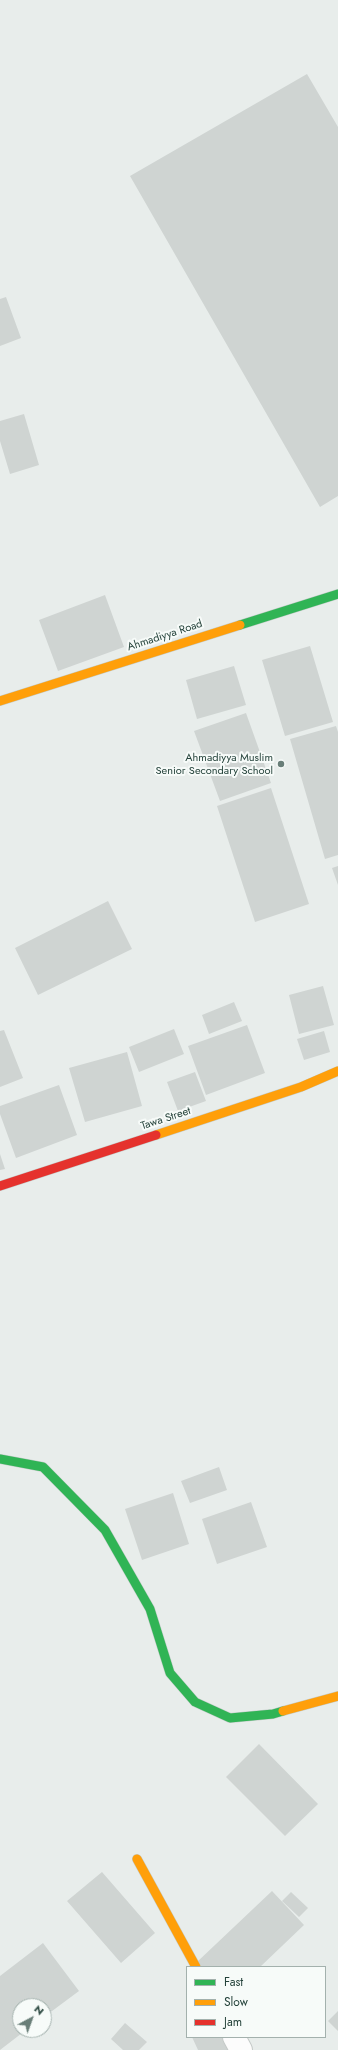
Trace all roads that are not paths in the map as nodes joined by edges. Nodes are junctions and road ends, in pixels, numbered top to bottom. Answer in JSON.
{"nodes":[{"id":1,"x":338,"y":594,"type":"edge"},
{"id":2,"x":0,"y":701,"type":"edge"},
{"id":3,"x":338,"y":1071,"type":"edge"},
{"id":4,"x":0,"y":1186,"type":"edge"},
{"id":5,"x":0,"y":1458,"type":"edge"},
{"id":6,"x":338,"y":1696,"type":"edge"},
{"id":7,"x":136,"y":1859,"type":"dead end"},
{"id":8,"x":195,"y":1966,"type":"edge"},
{"id":9,"x":235,"y":2038,"type":"edge"},
{"id":10,"x":241,"y":2050,"type":"edge"}],
"edges":[{"from":1,"to":2,"type":"street","name":"Ahmadiyya Road"},
{"from":3,"to":4,"type":"street","name":"Tawa Street"},
{"from":5,"to":6,"type":"street"},
{"from":7,"to":8,"type":"street"},
{"from":9,"to":10,"type":"street"}]}
